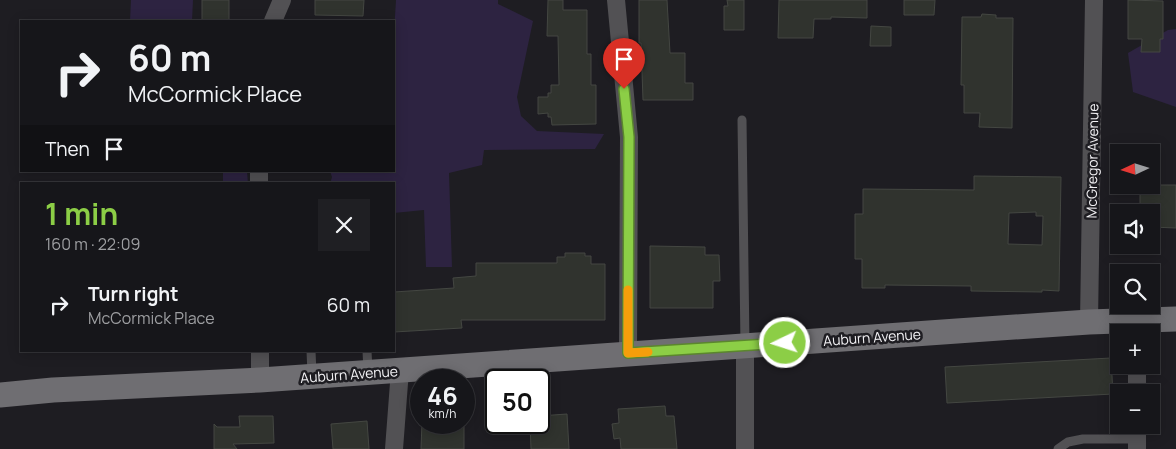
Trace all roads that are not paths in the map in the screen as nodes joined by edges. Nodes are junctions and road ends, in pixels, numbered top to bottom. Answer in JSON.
{"nodes":[{"id":1,"x":282,"y":0,"type":"edge"},
{"id":2,"x":616,"y":0,"type":"edge"},
{"id":3,"x":1094,"y":0,"type":"edge"},
{"id":4,"x":273,"y":20,"type":"edge"},
{"id":5,"x":742,"y":120,"type":"dead end"},
{"id":6,"x":1176,"y":319,"type":"edge"},
{"id":7,"x":1089,"y":322,"type":"junction"},
{"id":8,"x":1112,"y":324,"type":"edge"},
{"id":9,"x":1147,"y":324,"type":"edge"},
{"id":10,"x":745,"y":346,"type":"junction"},
{"id":11,"x":260,"y":352,"type":"edge"},
{"id":12,"x":311,"y":352,"type":"edge"},
{"id":13,"x":628,"y":353,"type":"junction"},
{"id":14,"x":367,"y":362,"type":"edge"},
{"id":15,"x":400,"y":370,"type":"junction"},
{"id":16,"x":312,"y":376,"type":"junction"},
{"id":17,"x":260,"y":380,"type":"junction"},
{"id":18,"x":0,"y":395,"type":"edge"},
{"id":19,"x":1137,"y":438,"type":"edge"},
{"id":20,"x":394,"y":449,"type":"edge"},
{"id":21,"x":745,"y":449,"type":"edge"},
{"id":22,"x":1058,"y":449,"type":"edge"}],
"edges":[{"from":1,"to":4,"type":"street"},
{"from":2,"to":13,"type":"street"},
{"from":3,"to":7,"type":"street","name":"McGregor Avenue"},
{"from":5,"to":10,"type":"lane"},
{"from":6,"to":9,"type":"main road","name":"Auburn Avenue"},
{"from":7,"to":8,"type":"main road","name":"Auburn Avenue"},
{"from":7,"to":10,"type":"main road","name":"Auburn Avenue"},
{"from":10,"to":13,"type":"main road","name":"Auburn Avenue"},
{"from":10,"to":21,"type":"street"},
{"from":11,"to":17,"type":"street"},
{"from":12,"to":16,"type":"lane"},
{"from":13,"to":15,"type":"main road","name":"Auburn Avenue"},
{"from":14,"to":15,"type":"main road","name":"Auburn Avenue"},
{"from":14,"to":16,"type":"main road","name":"Auburn Avenue"},
{"from":15,"to":20,"type":"street"},
{"from":16,"to":17,"type":"main road","name":"Auburn Avenue"},
{"from":17,"to":18,"type":"main road","name":"Auburn Avenue"},
{"from":19,"to":22,"type":"lane"}]}
